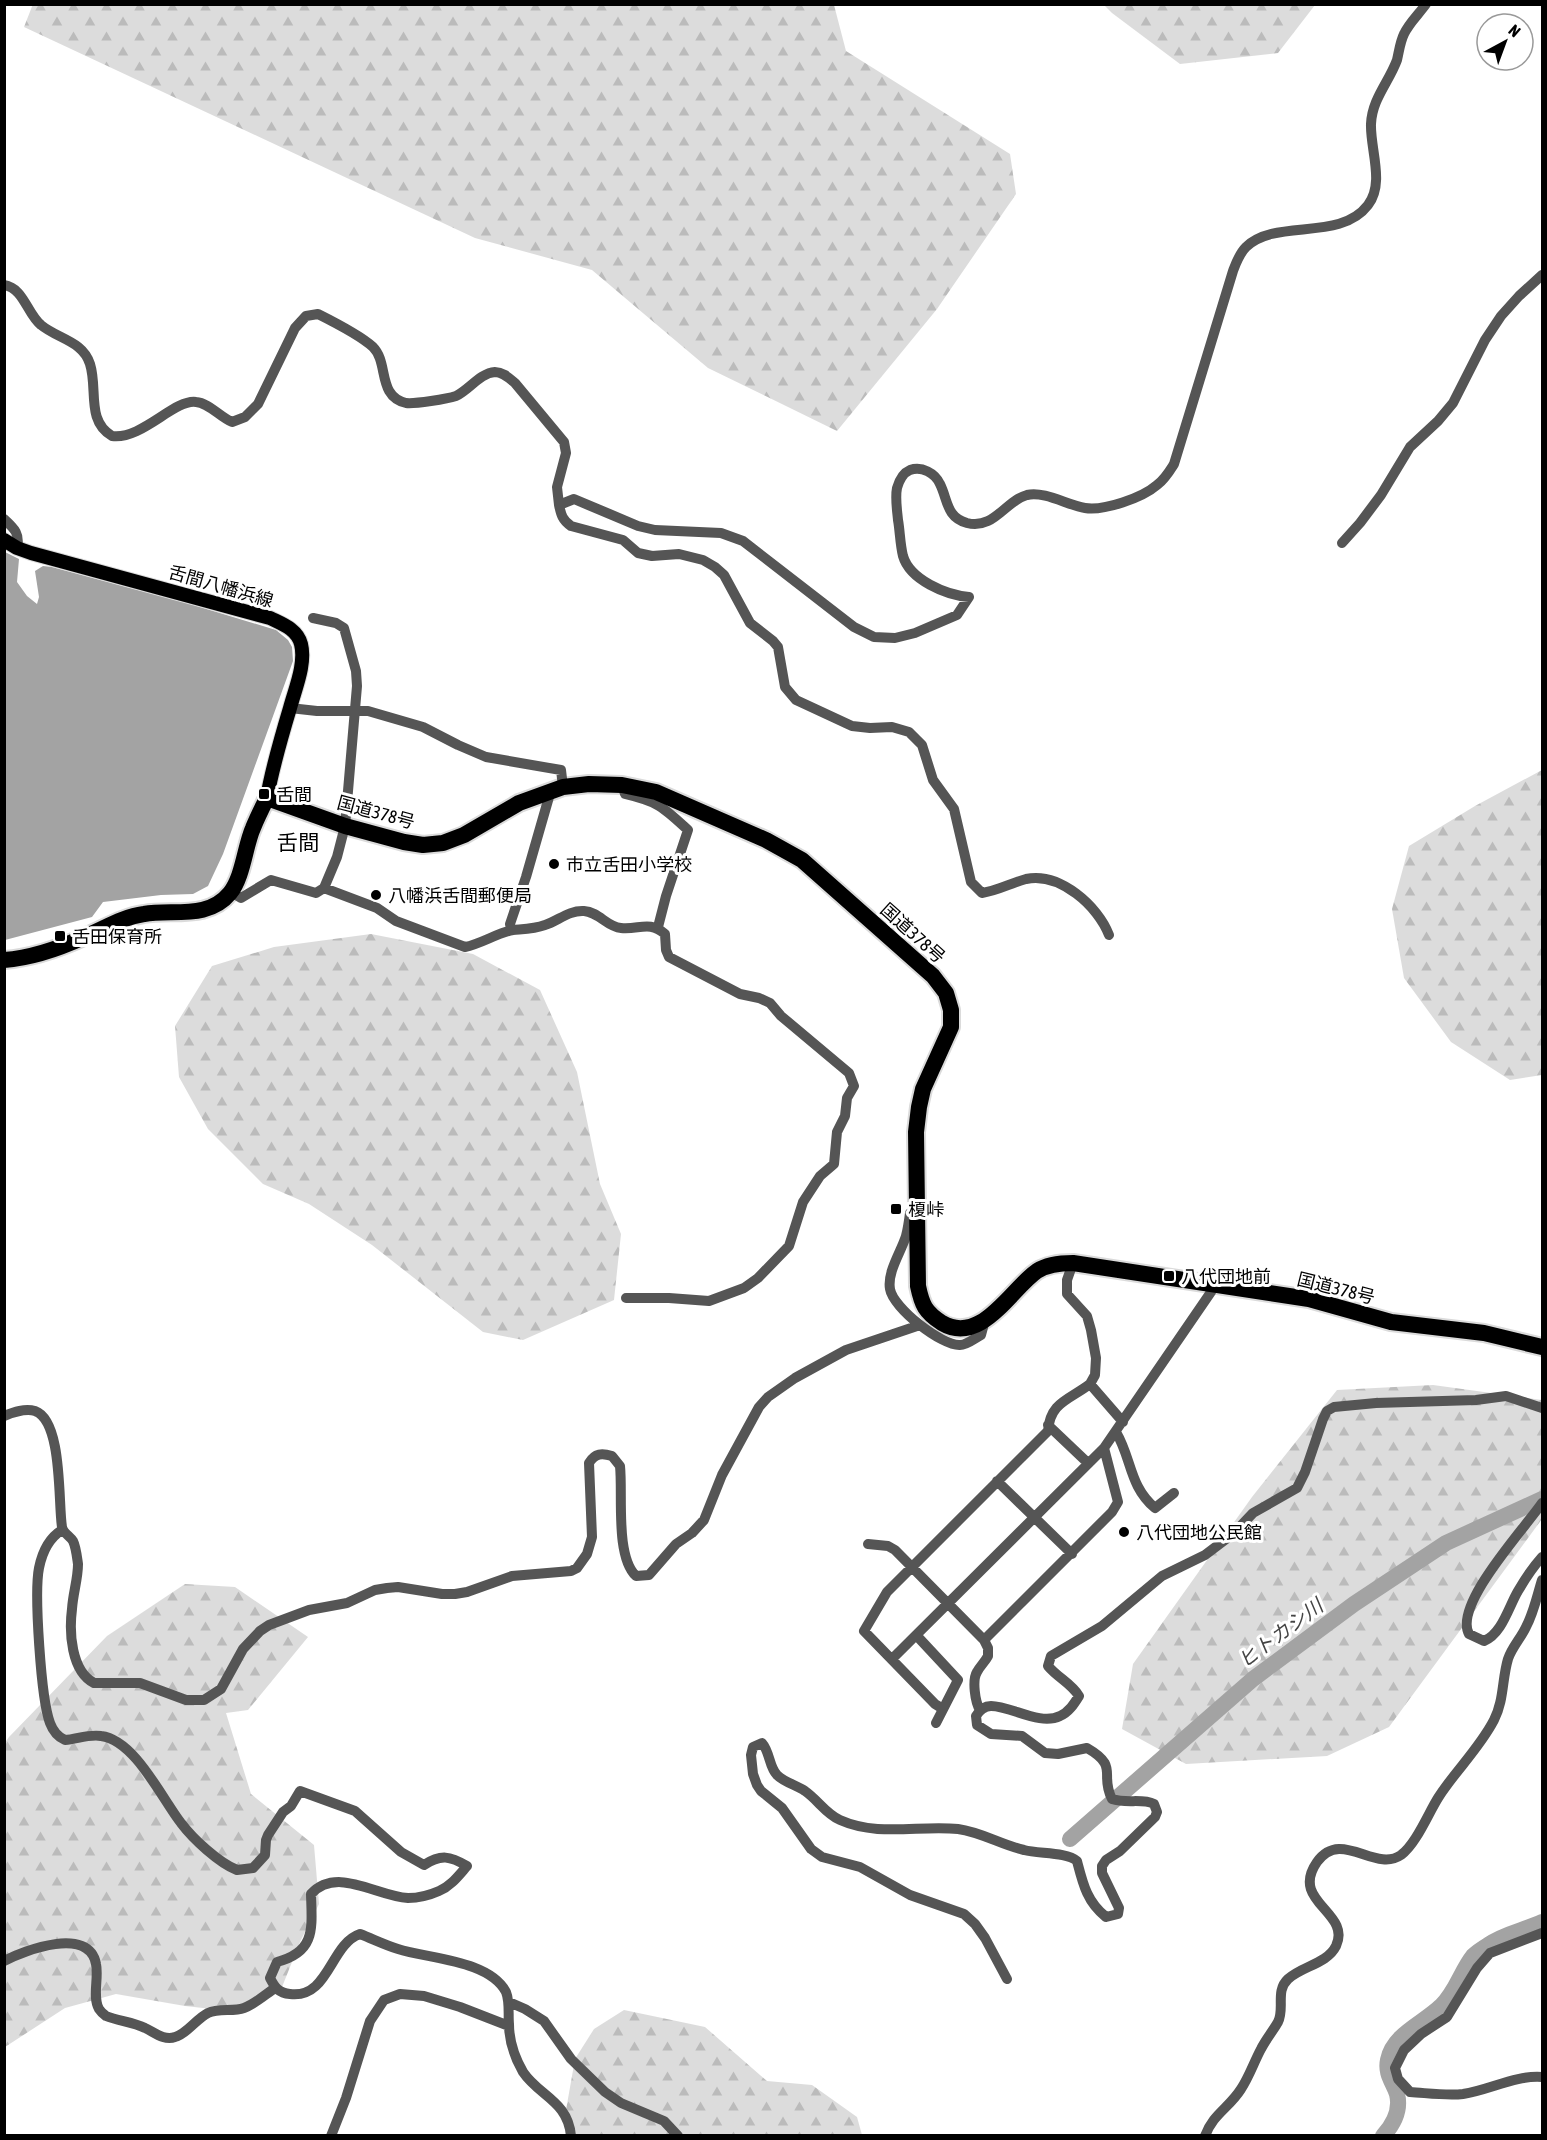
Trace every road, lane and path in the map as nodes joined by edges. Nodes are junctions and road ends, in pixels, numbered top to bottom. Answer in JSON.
{"nodes":[{"id":1,"x":1426,"y":4,"type":"edge"},
{"id":2,"x":1542,"y":275,"type":"edge"},
{"id":3,"x":4,"y":285,"type":"edge"},
{"id":4,"x":559,"y":505,"type":"junction"},
{"id":5,"x":4,"y":519,"type":"edge"},
{"id":6,"x":4,"y":540,"type":"edge"},
{"id":7,"x":1342,"y":543,"type":"dead end"},
{"id":8,"x":17,"y":548,"type":"junction"},
{"id":9,"x":313,"y":618,"type":"dead end"},
{"id":10,"x":290,"y":708,"type":"junction"},
{"id":11,"x":356,"y":710,"type":"junction"},
{"id":12,"x":621,"y":785,"type":"junction"},
{"id":13,"x":557,"y":789,"type":"junction"},
{"id":14,"x":267,"y":798,"type":"junction"},
{"id":15,"x":345,"y":826,"type":"junction"},
{"id":16,"x":324,"y":888,"type":"junction"},
{"id":17,"x":231,"y":892,"type":"junction"},
{"id":18,"x":658,"y":927,"type":"junction"},
{"id":19,"x":511,"y":930,"type":"junction"},
{"id":20,"x":1109,"y":935,"type":"dead end"},
{"id":21,"x":4,"y":960,"type":"edge"},
{"id":22,"x":917,"y":1210,"type":"junction"},
{"id":23,"x":1073,"y":1263,"type":"junction"},
{"id":24,"x":1214,"y":1283,"type":"junction"},
{"id":25,"x":626,"y":1298,"type":"dead end"},
{"id":26,"x":985,"y":1320,"type":"junction"},
{"id":27,"x":920,"y":1325,"type":"junction"},
{"id":28,"x":1542,"y":1347,"type":"edge"},
{"id":29,"x":1090,"y":1384,"type":"junction"},
{"id":30,"x":1542,"y":1408,"type":"edge"},
{"id":31,"x":4,"y":1416,"type":"edge"},
{"id":32,"x":1123,"y":1422,"type":"junction"},
{"id":33,"x":1048,"y":1425,"type":"junction"},
{"id":34,"x":1116,"y":1432,"type":"junction"},
{"id":35,"x":1104,"y":1448,"type":"junction"},
{"id":36,"x":1088,"y":1463,"type":"junction"},
{"id":37,"x":997,"y":1481,"type":"junction"},
{"id":38,"x":1174,"y":1493,"type":"dead end"},
{"id":39,"x":1542,"y":1503,"type":"edge"},
{"id":40,"x":1034,"y":1517,"type":"junction"},
{"id":41,"x":62,"y":1530,"type":"junction"},
{"id":42,"x":868,"y":1544,"type":"dead end"},
{"id":43,"x":1072,"y":1554,"type":"junction"},
{"id":44,"x":1542,"y":1557,"type":"edge"},
{"id":45,"x":910,"y":1567,"type":"junction"},
{"id":46,"x":1542,"y":1580,"type":"edge"},
{"id":47,"x":948,"y":1604,"type":"junction"},
{"id":48,"x":917,"y":1636,"type":"junction"},
{"id":49,"x":984,"y":1640,"type":"junction"},
{"id":50,"x":892,"y":1659,"type":"junction"},
{"id":51,"x":943,"y":1709,"type":"junction"},
{"id":52,"x":980,"y":1710,"type":"junction"},
{"id":53,"x":936,"y":1723,"type":"dead end"},
{"id":54,"x":1542,"y":1933,"type":"edge"},
{"id":55,"x":4,"y":1962,"type":"edge"},
{"id":56,"x":1006,"y":1979,"type":"dead end"},
{"id":57,"x":275,"y":1988,"type":"junction"},
{"id":58,"x":509,"y":2002,"type":"junction"},
{"id":59,"x":509,"y":2026,"type":"junction"},
{"id":60,"x":1542,"y":2077,"type":"edge"},
{"id":61,"x":331,"y":2136,"type":"edge"},
{"id":62,"x":571,"y":2136,"type":"edge"},
{"id":63,"x":678,"y":2136,"type":"edge"},
{"id":64,"x":1205,"y":2136,"type":"edge"}],
"edges":[{"from":1,"to":4,"type":"street"},
{"from":2,"to":7,"type":"street"},
{"from":3,"to":4,"type":"street"},
{"from":4,"to":20,"type":"street"},
{"from":5,"to":8,"type":"street"},
{"from":6,"to":8,"type":"main road","name":"舌間八幡浜線"},
{"from":8,"to":10,"type":"main road","name":"舌間八幡浜線"},
{"from":9,"to":11,"type":"street"},
{"from":10,"to":11,"type":"street"},
{"from":10,"to":14,"type":"main road","name":"舌間八幡浜線"},
{"from":11,"to":13,"type":"street"},
{"from":11,"to":15,"type":"street"},
{"from":12,"to":13,"type":"highway","name":"国道378号"},
{"from":12,"to":18,"type":"street"},
{"from":12,"to":22,"type":"highway","name":"国道378号"},
{"from":13,"to":15,"type":"highway","name":"国道378号"},
{"from":13,"to":19,"type":"street"},
{"from":14,"to":15,"type":"highway","name":"国道378号"},
{"from":14,"to":17,"type":"highway"},
{"from":15,"to":16,"type":"street"},
{"from":16,"to":17,"type":"street"},
{"from":16,"to":19,"type":"street"},
{"from":17,"to":21,"type":"highway"},
{"from":18,"to":19,"type":"street"},
{"from":18,"to":25,"type":"street"},
{"from":22,"to":26,"type":"highway","name":"国道378号"},
{"from":22,"to":27,"type":"street"},
{"from":23,"to":24,"type":"highway","name":"国道378号"},
{"from":23,"to":26,"type":"highway","name":"国道378号"},
{"from":23,"to":29,"type":"street"},
{"from":24,"to":28,"type":"highway","name":"国道378号"},
{"from":24,"to":32,"type":"street"},
{"from":26,"to":27,"type":"street"},
{"from":27,"to":41,"type":"street"},
{"from":29,"to":32,"type":"street"},
{"from":29,"to":33,"type":"street"},
{"from":30,"to":52,"type":"street"},
{"from":31,"to":41,"type":"street"},
{"from":32,"to":34,"type":"street"},
{"from":33,"to":36,"type":"street"},
{"from":33,"to":37,"type":"street"},
{"from":34,"to":35,"type":"street"},
{"from":34,"to":38,"type":"street"},
{"from":35,"to":36,"type":"street"},
{"from":35,"to":43,"type":"street"},
{"from":36,"to":40,"type":"street"},
{"from":37,"to":40,"type":"street"},
{"from":37,"to":45,"type":"street"},
{"from":39,"to":44,"type":"street"},
{"from":40,"to":43,"type":"street"},
{"from":40,"to":47,"type":"street"},
{"from":41,"to":57,"type":"street"},
{"from":42,"to":45,"type":"street"},
{"from":43,"to":49,"type":"street"},
{"from":45,"to":47,"type":"street"},
{"from":45,"to":50,"type":"street"},
{"from":46,"to":64,"type":"street"},
{"from":47,"to":48,"type":"street"},
{"from":47,"to":49,"type":"street"},
{"from":48,"to":50,"type":"street"},
{"from":48,"to":51,"type":"street"},
{"from":49,"to":52,"type":"street"},
{"from":50,"to":51,"type":"street"},
{"from":51,"to":53,"type":"street"},
{"from":52,"to":56,"type":"street"},
{"from":54,"to":60,"type":"street"},
{"from":55,"to":57,"type":"street"},
{"from":57,"to":58,"type":"street"},
{"from":58,"to":59,"type":"street"},
{"from":58,"to":63,"type":"street"},
{"from":59,"to":61,"type":"street"},
{"from":59,"to":62,"type":"street"}]}
